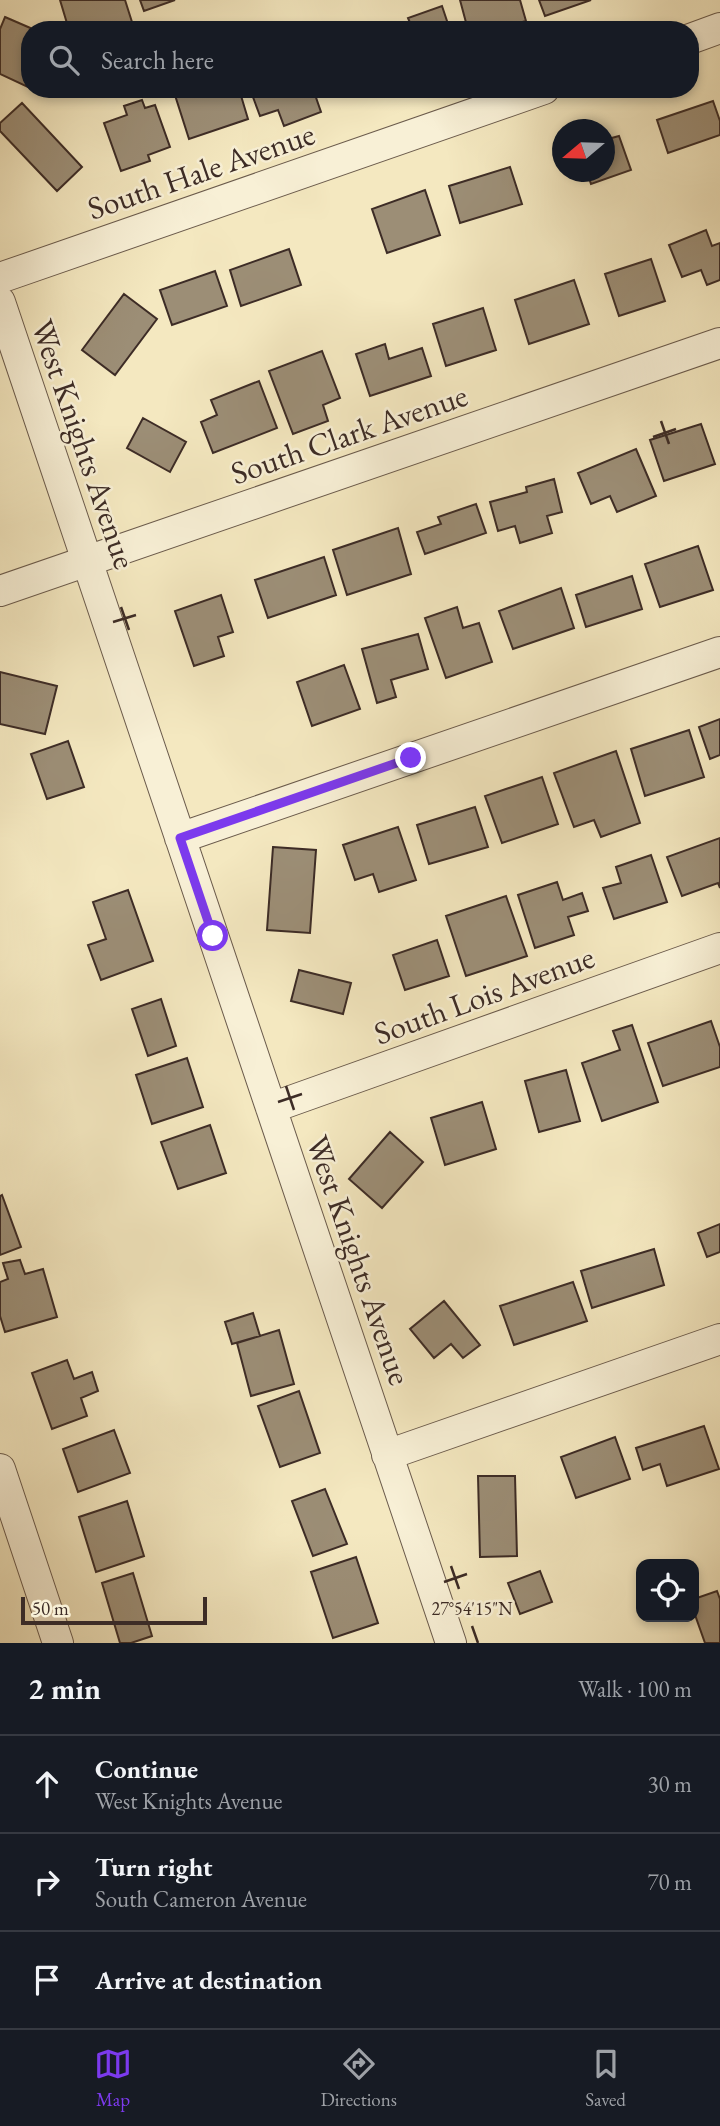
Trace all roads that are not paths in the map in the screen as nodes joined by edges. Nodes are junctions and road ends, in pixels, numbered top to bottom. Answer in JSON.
{"nodes":[{"id":1,"x":720,"y":28,"type":"edge"},
{"id":2,"x":699,"y":35,"type":"edge"},
{"id":3,"x":518,"y":98,"type":"edge"},
{"id":4,"x":0,"y":278,"type":"edge"},
{"id":5,"x":0,"y":302,"type":"edge"},
{"id":6,"x":720,"y":342,"type":"edge"},
{"id":7,"x":87,"y":562,"type":"junction"},
{"id":8,"x":0,"y":591,"type":"edge"},
{"id":9,"x":720,"y":652,"type":"edge"},
{"id":10,"x":180,"y":838,"type":"junction"},
{"id":11,"x":720,"y":948,"type":"edge"},
{"id":12,"x":271,"y":1108,"type":"junction"},
{"id":13,"x":720,"y":1339,"type":"edge"},
{"id":14,"x":387,"y":1455,"type":"junction"},
{"id":15,"x":0,"y":1469,"type":"edge"},
{"id":16,"x":58,"y":1643,"type":"edge"},
{"id":17,"x":451,"y":1643,"type":"edge"}],
"edges":[{"from":1,"to":2,"type":"street"},
{"from":3,"to":4,"type":"street","name":"South Hale Avenue"},
{"from":5,"to":7,"type":"street","name":"West Knights Avenue"},
{"from":6,"to":7,"type":"street","name":"South Clark Avenue"},
{"from":7,"to":8,"type":"street","name":"South Clark Avenue"},
{"from":7,"to":10,"type":"street","name":"West Knights Avenue"},
{"from":9,"to":10,"type":"street"},
{"from":10,"to":12,"type":"street","name":"West Knights Avenue"},
{"from":11,"to":12,"type":"street","name":"South Lois Avenue"},
{"from":12,"to":14,"type":"street","name":"West Knights Avenue"},
{"from":13,"to":14,"type":"street"},
{"from":14,"to":17,"type":"street","name":"West Knights Avenue"},
{"from":15,"to":16,"type":"street"}]}
